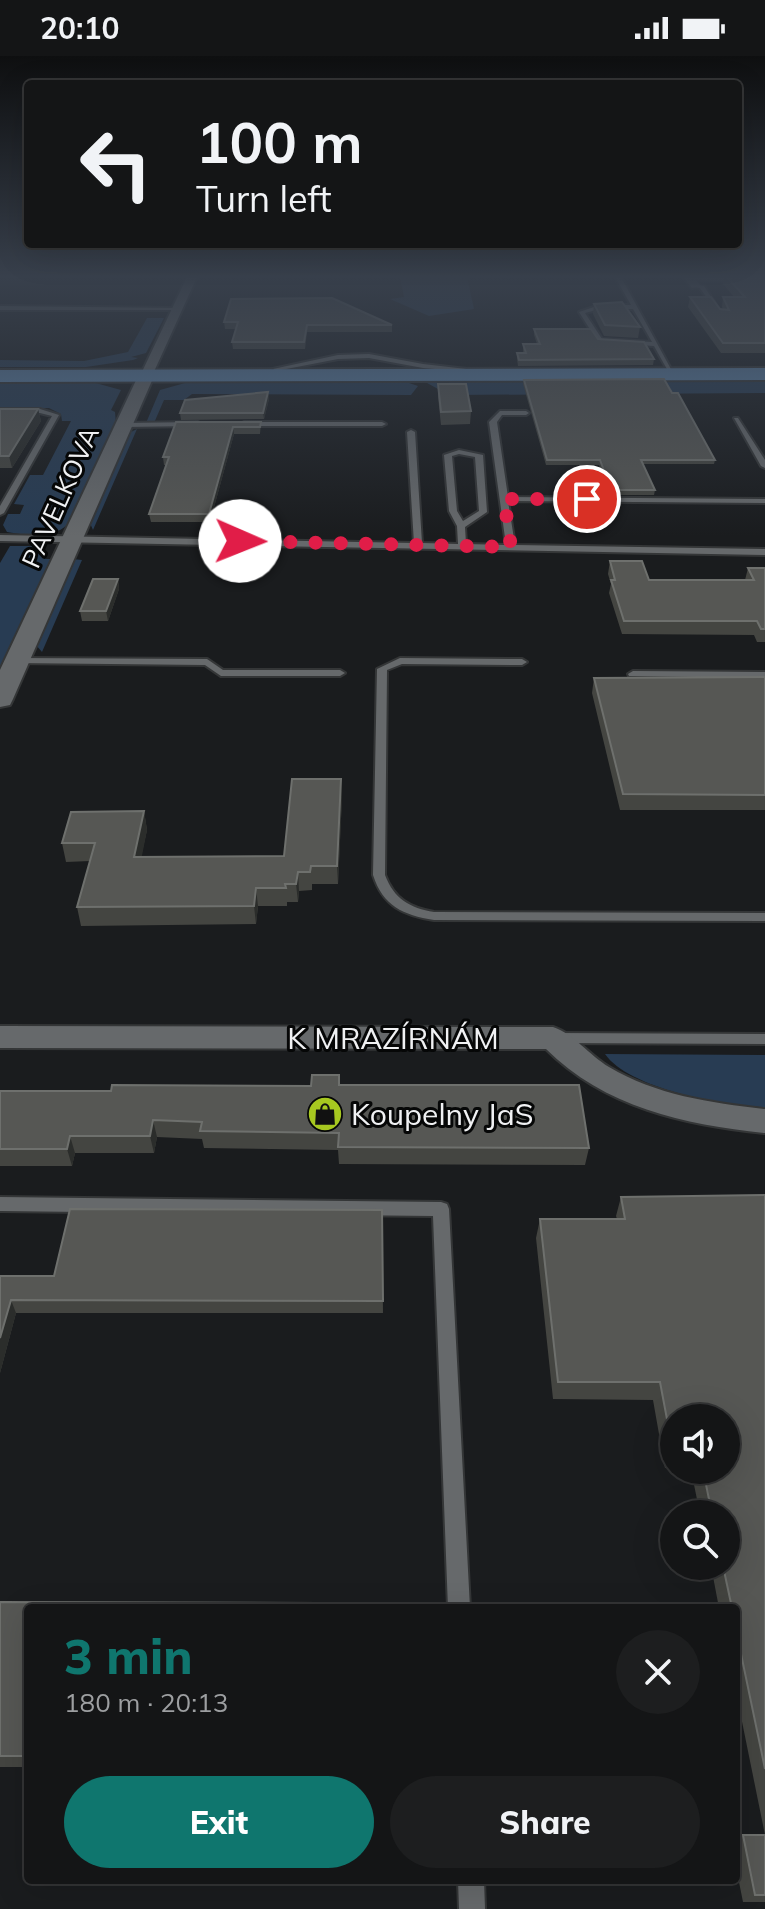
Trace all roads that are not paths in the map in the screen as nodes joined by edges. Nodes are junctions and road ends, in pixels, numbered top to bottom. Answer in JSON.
{"nodes":[{"id":1,"x":151,"y":363,"type":"edge"},
{"id":2,"x":666,"y":363,"type":"edge"},
{"id":3,"x":0,"y":369,"type":"edge"},
{"id":4,"x":670,"y":370,"type":"junction"},
{"id":5,"x":765,"y":372,"type":"edge"},
{"id":6,"x":147,"y":373,"type":"junction"},
{"id":7,"x":0,"y":376,"type":"edge"},
{"id":8,"x":0,"y":411,"type":"edge"},
{"id":9,"x":526,"y":413,"type":"dead end"},
{"id":10,"x":736,"y":419,"type":"dead end"},
{"id":11,"x":202,"y":424,"type":"edge"},
{"id":12,"x":231,"y":424,"type":"edge"},
{"id":13,"x":382,"y":424,"type":"dead end"},
{"id":14,"x":123,"y":425,"type":"junction"},
{"id":15,"x":411,"y":432,"type":"dead end"},
{"id":16,"x":765,"y":466,"type":"edge"},
{"id":17,"x":504,"y":499,"type":"junction"},
{"id":18,"x":765,"y":501,"type":"edge"},
{"id":19,"x":1,"y":507,"type":"edge"},
{"id":20,"x":461,"y":526,"type":"junction"},
{"id":21,"x":0,"y":538,"type":"edge"},
{"id":22,"x":72,"y":539,"type":"junction"},
{"id":23,"x":418,"y":546,"type":"junction"},
{"id":24,"x":462,"y":547,"type":"junction"},
{"id":25,"x":511,"y":547,"type":"junction"},
{"id":26,"x":765,"y":552,"type":"edge"},
{"id":27,"x":17,"y":661,"type":"junction"},
{"id":28,"x":522,"y":662,"type":"dead end"},
{"id":29,"x":340,"y":673,"type":"dead end"},
{"id":30,"x":633,"y":674,"type":"edge"},
{"id":31,"x":765,"y":675,"type":"edge"},
{"id":32,"x":0,"y":699,"type":"edge"},
{"id":33,"x":765,"y":917,"type":"edge"},
{"id":34,"x":0,"y":1037,"type":"edge"},
{"id":35,"x":553,"y":1038,"type":"junction"},
{"id":36,"x":765,"y":1039,"type":"edge"},
{"id":37,"x":765,"y":1121,"type":"edge"},
{"id":38,"x":0,"y":1204,"type":"edge"},
{"id":39,"x":459,"y":1604,"type":"edge"},
{"id":40,"x":471,"y":1884,"type":"edge"},
{"id":41,"x":472,"y":1909,"type":"edge"}],
"edges":[{"from":1,"to":6,"type":"street","name":"PAVELKOVA"},
{"from":2,"to":4,"type":"lane"},
{"from":3,"to":6,"type":"main road"},
{"from":4,"to":5,"type":"main road"},
{"from":4,"to":6,"type":"main road"},
{"from":5,"to":6,"type":"main road"},
{"from":6,"to":7,"type":"main road"},
{"from":6,"to":14,"type":"street","name":"PAVELKOVA"},
{"from":8,"to":19,"type":"lane"},
{"from":9,"to":17,"type":"lane"},
{"from":10,"to":16,"type":"lane"},
{"from":11,"to":14,"type":"lane"},
{"from":12,"to":13,"type":"lane"},
{"from":14,"to":22,"type":"street","name":"PAVELKOVA"},
{"from":15,"to":23,"type":"lane"},
{"from":17,"to":18,"type":"lane"},
{"from":17,"to":25,"type":"lane"},
{"from":20,"to":20,"type":"lane"},
{"from":20,"to":24,"type":"lane"},
{"from":21,"to":22,"type":"lane"},
{"from":22,"to":23,"type":"lane"},
{"from":22,"to":27,"type":"street","name":"PAVELKOVA"},
{"from":23,"to":24,"type":"lane"},
{"from":24,"to":25,"type":"lane"},
{"from":25,"to":26,"type":"lane"},
{"from":27,"to":29,"type":"lane"},
{"from":27,"to":32,"type":"street","name":"PAVELKOVA"},
{"from":28,"to":33,"type":"lane"},
{"from":30,"to":31,"type":"lane"},
{"from":34,"to":35,"type":"street","name":"K MRAZÍRNÁM"},
{"from":35,"to":36,"type":"lane"},
{"from":35,"to":37,"type":"street"},
{"from":38,"to":39,"type":"lane"},
{"from":40,"to":41,"type":"lane"}]}
